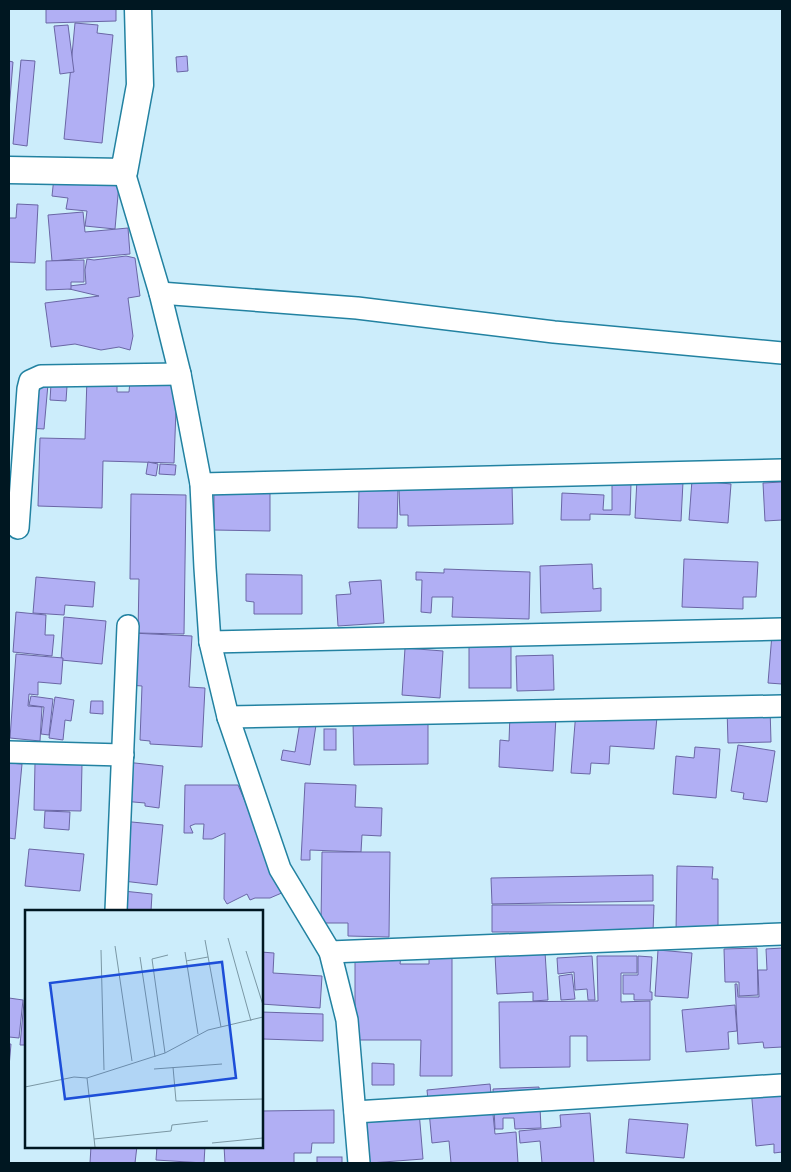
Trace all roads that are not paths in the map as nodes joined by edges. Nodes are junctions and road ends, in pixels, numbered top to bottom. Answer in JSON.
{"nodes":[{"id":1,"x":138,"y":9,"type":"edge"},
{"id":2,"x":9,"y":170,"type":"edge"},
{"id":3,"x":124,"y":172,"type":"junction"},
{"id":4,"x":160,"y":293,"type":"junction"},
{"id":5,"x":782,"y":353,"type":"edge"},
{"id":6,"x":180,"y":374,"type":"junction"},
{"id":7,"x":782,"y":470,"type":"edge"},
{"id":8,"x":201,"y":484,"type":"junction"},
{"id":9,"x":18,"y":528,"type":"dead end"},
{"id":10,"x":128,"y":626,"type":"dead end"},
{"id":11,"x":782,"y":629,"type":"edge"},
{"id":12,"x":210,"y":642,"type":"junction"},
{"id":13,"x":782,"y":706,"type":"edge"},
{"id":14,"x":228,"y":717,"type":"junction"},
{"id":15,"x":9,"y":752,"type":"edge"},
{"id":16,"x":123,"y":755,"type":"junction"},
{"id":17,"x":116,"y":910,"type":"edge"},
{"id":18,"x":782,"y":934,"type":"edge"},
{"id":19,"x":330,"y":952,"type":"junction"},
{"id":20,"x":782,"y":1085,"type":"edge"},
{"id":21,"x":355,"y":1112,"type":"junction"},
{"id":22,"x":359,"y":1163,"type":"edge"}],
"edges":[{"from":1,"to":3,"type":"main road"},
{"from":2,"to":3,"type":"main road"},
{"from":3,"to":4,"type":"street"},
{"from":4,"to":5,"type":"street"},
{"from":4,"to":6,"type":"street"},
{"from":6,"to":8,"type":"street"},
{"from":6,"to":9,"type":"street"},
{"from":7,"to":8,"type":"street"},
{"from":8,"to":12,"type":"street"},
{"from":10,"to":16,"type":"street"},
{"from":11,"to":12,"type":"street"},
{"from":12,"to":14,"type":"street"},
{"from":13,"to":14,"type":"street"},
{"from":14,"to":19,"type":"street"},
{"from":15,"to":16,"type":"street"},
{"from":16,"to":17,"type":"street"},
{"from":18,"to":19,"type":"street"},
{"from":19,"to":21,"type":"street"},
{"from":20,"to":21,"type":"street"},
{"from":21,"to":22,"type":"street"}]}
